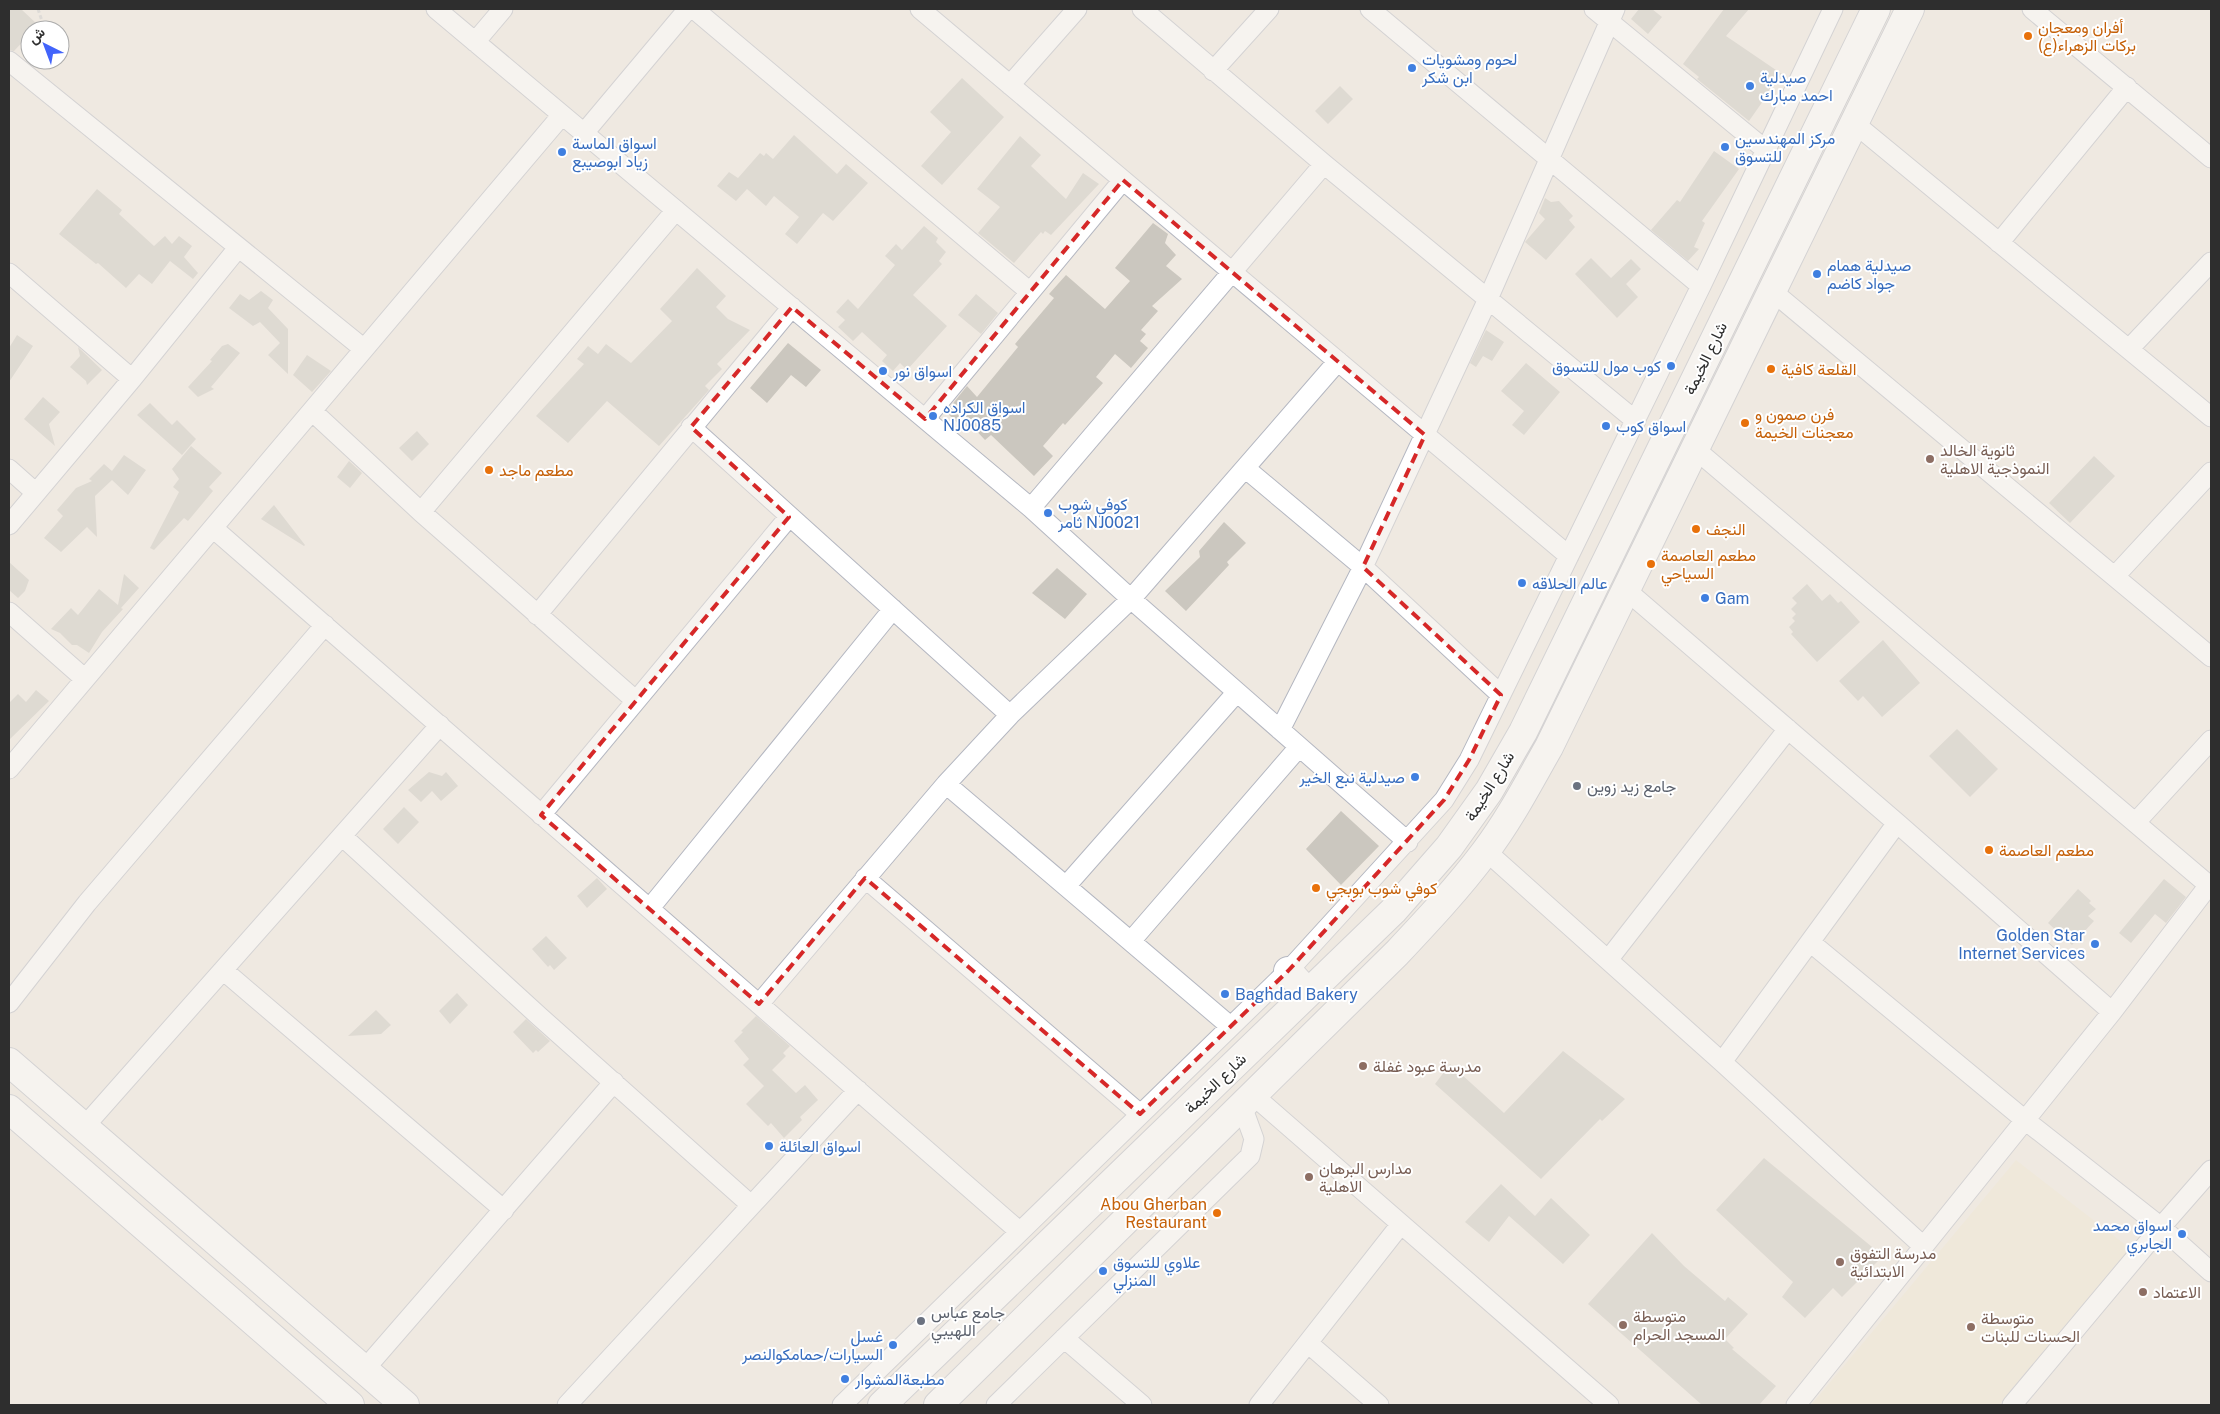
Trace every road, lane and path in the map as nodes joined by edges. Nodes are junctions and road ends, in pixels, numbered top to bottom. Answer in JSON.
{"nodes":[{"id":1,"x":436,"y":9,"type":"edge"},
{"id":2,"x":503,"y":9,"type":"edge"},
{"id":3,"x":688,"y":9,"type":"edge"},
{"id":4,"x":694,"y":9,"type":"edge"},
{"id":5,"x":920,"y":9,"type":"edge"},
{"id":6,"x":1077,"y":9,"type":"edge"},
{"id":7,"x":1142,"y":9,"type":"edge"},
{"id":8,"x":1269,"y":9,"type":"edge"},
{"id":9,"x":1370,"y":9,"type":"edge"},
{"id":10,"x":1594,"y":9,"type":"edge"},
{"id":11,"x":1910,"y":9,"type":"edge"},
{"id":12,"x":2032,"y":9,"type":"edge"},
{"id":13,"x":1827,"y":12,"type":"edge"},
{"id":14,"x":1612,"y":15,"type":"edge"},
{"id":15,"x":1872,"y":16,"type":"edge"},
{"id":16,"x":475,"y":42,"type":"junction"},
{"id":17,"x":9,"y":61,"type":"edge"},
{"id":18,"x":1213,"y":71,"type":"junction"},
{"id":19,"x":1010,"y":85,"type":"junction"},
{"id":20,"x":2127,"y":87,"type":"junction"},
{"id":21,"x":1872,"y":88,"type":"junction"},
{"id":22,"x":562,"y":115,"type":"junction"},
{"id":23,"x":1854,"y":123,"type":"junction"},
{"id":24,"x":584,"y":133,"type":"junction"},
{"id":25,"x":1766,"y":151,"type":"junction"},
{"id":26,"x":1548,"y":158,"type":"junction"},
{"id":27,"x":2211,"y":158,"type":"edge"},
{"id":28,"x":1324,"y":164,"type":"junction"},
{"id":29,"x":1123,"y":180,"type":"junction"},
{"id":30,"x":676,"y":210,"type":"junction"},
{"id":31,"x":1999,"y":243,"type":"junction"},
{"id":32,"x":238,"y":248,"type":"junction"},
{"id":33,"x":2211,"y":262,"type":"edge"},
{"id":34,"x":1232,"y":272,"type":"junction"},
{"id":35,"x":9,"y":273,"type":"edge"},
{"id":36,"x":1702,"y":286,"type":"junction"},
{"id":37,"x":1772,"y":291,"type":"junction"},
{"id":38,"x":1030,"y":292,"type":"junction"},
{"id":39,"x":1488,"y":299,"type":"junction"},
{"id":40,"x":792,"y":307,"type":"junction"},
{"id":41,"x":364,"y":349,"type":"junction"},
{"id":42,"x":2129,"y":349,"type":"junction"},
{"id":43,"x":1338,"y":361,"type":"junction"},
{"id":44,"x":132,"y":379,"type":"junction"},
{"id":45,"x":312,"y":411,"type":"junction"},
{"id":46,"x":2211,"y":417,"type":"edge"},
{"id":47,"x":925,"y":419,"type":"junction"},
{"id":48,"x":1636,"y":421,"type":"junction"},
{"id":49,"x":691,"y":427,"type":"junction"},
{"id":50,"x":1425,"y":435,"type":"junction"},
{"id":51,"x":1695,"y":449,"type":"junction"},
{"id":52,"x":1246,"y":468,"type":"junction"},
{"id":53,"x":9,"y":469,"type":"edge"},
{"id":54,"x":2211,"y":472,"type":"edge"},
{"id":55,"x":36,"y":493,"type":"junction"},
{"id":56,"x":1031,"y":508,"type":"junction"},
{"id":57,"x":421,"y":512,"type":"junction"},
{"id":58,"x":789,"y":517,"type":"junction"},
{"id":59,"x":9,"y":525,"type":"edge"},
{"id":60,"x":213,"y":528,"type":"junction"},
{"id":61,"x":1570,"y":556,"type":"junction"},
{"id":62,"x":1363,"y":567,"type":"junction"},
{"id":63,"x":2115,"y":576,"type":"junction"},
{"id":64,"x":1626,"y":590,"type":"junction"},
{"id":65,"x":1131,"y":600,"type":"junction"},
{"id":66,"x":892,"y":609,"type":"junction"},
{"id":67,"x":9,"y":612,"type":"edge"},
{"id":68,"x":537,"y":615,"type":"junction"},
{"id":69,"x":325,"y":625,"type":"junction"},
{"id":70,"x":2211,"y":657,"type":"edge"},
{"id":71,"x":85,"y":679,"type":"junction"},
{"id":72,"x":1237,"y":692,"type":"junction"},
{"id":73,"x":1501,"y":695,"type":"junction"},
{"id":74,"x":635,"y":700,"type":"junction"},
{"id":75,"x":1010,"y":715,"type":"junction"},
{"id":76,"x":440,"y":726,"type":"junction"},
{"id":77,"x":1788,"y":729,"type":"junction"},
{"id":78,"x":1280,"y":730,"type":"junction"},
{"id":79,"x":2211,"y":740,"type":"edge"},
{"id":80,"x":1298,"y":746,"type":"junction"},
{"id":81,"x":9,"y":769,"type":"edge"},
{"id":82,"x":946,"y":784,"type":"junction"},
{"id":83,"x":541,"y":815,"type":"junction"},
{"id":84,"x":1897,"y":822,"type":"junction"},
{"id":85,"x":2136,"y":822,"type":"junction"},
{"id":86,"x":342,"y":836,"type":"junction"},
{"id":87,"x":1408,"y":842,"type":"junction"},
{"id":88,"x":1486,"y":851,"type":"junction"},
{"id":89,"x":865,"y":878,"type":"junction"},
{"id":90,"x":1066,"y":886,"type":"junction"},
{"id":91,"x":2210,"y":886,"type":"edge"},
{"id":92,"x":650,"y":908,"type":"junction"},
{"id":93,"x":1131,"y":941,"type":"junction"},
{"id":94,"x":1810,"y":942,"type":"junction"},
{"id":95,"x":1608,"y":960,"type":"junction"},
{"id":96,"x":223,"y":970,"type":"junction"},
{"id":97,"x":1288,"y":971,"type":"junction"},
{"id":98,"x":1308,"y":993,"type":"junction"},
{"id":99,"x":9,"y":1003,"type":"edge"},
{"id":100,"x":759,"y":1004,"type":"junction"},
{"id":101,"x":2112,"y":1012,"type":"junction"},
{"id":102,"x":1230,"y":1026,"type":"junction"},
{"id":103,"x":9,"y":1062,"type":"edge"},
{"id":104,"x":1722,"y":1062,"type":"junction"},
{"id":105,"x":614,"y":1082,"type":"junction"},
{"id":106,"x":858,"y":1090,"type":"junction"},
{"id":107,"x":1248,"y":1100,"type":"junction"},
{"id":108,"x":9,"y":1109,"type":"edge"},
{"id":109,"x":1187,"y":1110,"type":"junction"},
{"id":110,"x":1140,"y":1114,"type":"junction"},
{"id":111,"x":2025,"y":1120,"type":"junction"},
{"id":112,"x":84,"y":1128,"type":"junction"},
{"id":113,"x":1199,"y":1148,"type":"junction"},
{"id":114,"x":2211,"y":1170,"type":"edge"},
{"id":115,"x":751,"y":1205,"type":"junction"},
{"id":116,"x":504,"y":1210,"type":"junction"},
{"id":117,"x":1070,"y":1223,"type":"junction"},
{"id":118,"x":1401,"y":1224,"type":"junction"},
{"id":119,"x":2161,"y":1227,"type":"junction"},
{"id":120,"x":1019,"y":1231,"type":"junction"},
{"id":121,"x":1101,"y":1244,"type":"junction"},
{"id":122,"x":1923,"y":1246,"type":"junction"},
{"id":123,"x":2211,"y":1272,"type":"edge"},
{"id":124,"x":1064,"y":1338,"type":"junction"},
{"id":125,"x":1308,"y":1343,"type":"junction"},
{"id":126,"x":364,"y":1370,"type":"junction"},
{"id":127,"x":947,"y":1402,"type":"edge"},
{"id":128,"x":350,"y":1405,"type":"edge"},
{"id":129,"x":406,"y":1405,"type":"edge"},
{"id":130,"x":567,"y":1405,"type":"edge"},
{"id":131,"x":842,"y":1405,"type":"edge"},
{"id":132,"x":882,"y":1405,"type":"edge"},
{"id":133,"x":996,"y":1405,"type":"edge"},
{"id":134,"x":1142,"y":1405,"type":"edge"},
{"id":135,"x":1259,"y":1405,"type":"edge"},
{"id":136,"x":1379,"y":1405,"type":"edge"},
{"id":137,"x":1609,"y":1405,"type":"edge"},
{"id":138,"x":1796,"y":1405,"type":"edge"},
{"id":139,"x":2012,"y":1405,"type":"edge"}],
"edges":[{"from":1,"to":16,"type":"street"},
{"from":2,"to":16,"type":"street"},
{"from":3,"to":24,"type":"street"},
{"from":4,"to":38,"type":"street"},
{"from":5,"to":19,"type":"street"},
{"from":6,"to":19,"type":"street"},
{"from":7,"to":18,"type":"street"},
{"from":8,"to":18,"type":"street"},
{"from":9,"to":26,"type":"street"},
{"from":10,"to":14,"type":"street"},
{"from":11,"to":21,"type":"street","name":"شارع الخيمة"},
{"from":12,"to":20,"type":"street"},
{"from":13,"to":25,"type":"street"},
{"from":14,"to":25,"type":"street"},
{"from":14,"to":26,"type":"street"},
{"from":15,"to":21,"type":"street"},
{"from":15,"to":98,"type":"street","name":"شارع الخيمة"},
{"from":16,"to":22,"type":"street"},
{"from":17,"to":32,"type":"street"},
{"from":18,"to":28,"type":"street"},
{"from":19,"to":29,"type":"street"},
{"from":20,"to":27,"type":"street"},
{"from":20,"to":31,"type":"street"},
{"from":21,"to":23,"type":"street","name":"شارع الخيمة"},
{"from":22,"to":24,"type":"street"},
{"from":22,"to":41,"type":"street"},
{"from":23,"to":31,"type":"street"},
{"from":23,"to":37,"type":"street","name":"شارع الخيمة"},
{"from":24,"to":30,"type":"street"},
{"from":25,"to":36,"type":"street"},
{"from":26,"to":36,"type":"street"},
{"from":26,"to":39,"type":"street"},
{"from":28,"to":34,"type":"street"},
{"from":28,"to":39,"type":"street"},
{"from":29,"to":34,"type":"street"},
{"from":29,"to":38,"type":"street"},
{"from":30,"to":40,"type":"street"},
{"from":30,"to":57,"type":"street"},
{"from":31,"to":42,"type":"street"},
{"from":32,"to":41,"type":"street"},
{"from":32,"to":44,"type":"street"},
{"from":33,"to":42,"type":"street"},
{"from":34,"to":43,"type":"street"},
{"from":34,"to":56,"type":"street"},
{"from":35,"to":44,"type":"street"},
{"from":36,"to":48,"type":"street"},
{"from":37,"to":51,"type":"street","name":"شارع الخيمة"},
{"from":37,"to":63,"type":"street"},
{"from":38,"to":47,"type":"street"},
{"from":39,"to":48,"type":"street"},
{"from":39,"to":50,"type":"street"},
{"from":40,"to":47,"type":"street"},
{"from":40,"to":49,"type":"street"},
{"from":41,"to":45,"type":"street"},
{"from":42,"to":46,"type":"street"},
{"from":43,"to":50,"type":"street"},
{"from":43,"to":52,"type":"street"},
{"from":44,"to":55,"type":"street"},
{"from":45,"to":57,"type":"street"},
{"from":45,"to":60,"type":"street"},
{"from":47,"to":56,"type":"street"},
{"from":48,"to":61,"type":"street"},
{"from":49,"to":58,"type":"street"},
{"from":49,"to":68,"type":"street"},
{"from":50,"to":61,"type":"street"},
{"from":50,"to":62,"type":"street"},
{"from":51,"to":64,"type":"street","name":"شارع الخيمة"},
{"from":51,"to":85,"type":"street"},
{"from":52,"to":62,"type":"street"},
{"from":52,"to":65,"type":"street"},
{"from":53,"to":55,"type":"street"},
{"from":54,"to":63,"type":"street"},
{"from":55,"to":59,"type":"street"},
{"from":56,"to":65,"type":"street"},
{"from":57,"to":68,"type":"street"},
{"from":58,"to":66,"type":"street"},
{"from":58,"to":74,"type":"street"},
{"from":60,"to":69,"type":"street"},
{"from":60,"to":71,"type":"street"},
{"from":61,"to":73,"type":"street"},
{"from":62,"to":73,"type":"street"},
{"from":62,"to":78,"type":"street"},
{"from":63,"to":70,"type":"street"},
{"from":64,"to":77,"type":"street"},
{"from":64,"to":88,"type":"street","name":"شارع الخيمة"},
{"from":65,"to":72,"type":"street"},
{"from":65,"to":75,"type":"street"},
{"from":66,"to":75,"type":"street"},
{"from":66,"to":92,"type":"street"},
{"from":67,"to":71,"type":"street"},
{"from":68,"to":74,"type":"street"},
{"from":69,"to":76,"type":"street"},
{"from":69,"to":99,"type":"street"},
{"from":71,"to":81,"type":"street"},
{"from":72,"to":78,"type":"street"},
{"from":72,"to":90,"type":"street"},
{"from":73,"to":87,"type":"street"},
{"from":74,"to":83,"type":"street"},
{"from":75,"to":82,"type":"street"},
{"from":76,"to":83,"type":"street"},
{"from":76,"to":86,"type":"street"},
{"from":77,"to":84,"type":"street"},
{"from":77,"to":95,"type":"street"},
{"from":78,"to":80,"type":"street"},
{"from":79,"to":85,"type":"street"},
{"from":80,"to":87,"type":"street"},
{"from":80,"to":93,"type":"street"},
{"from":82,"to":89,"type":"street"},
{"from":82,"to":90,"type":"street"},
{"from":83,"to":92,"type":"street"},
{"from":84,"to":94,"type":"street"},
{"from":84,"to":101,"type":"street"},
{"from":85,"to":91,"type":"street"},
{"from":86,"to":96,"type":"street"},
{"from":86,"to":105,"type":"street"},
{"from":87,"to":97,"type":"street"},
{"from":88,"to":95,"type":"street"},
{"from":88,"to":107,"type":"street","name":"شارع الخيمة"},
{"from":89,"to":100,"type":"street"},
{"from":89,"to":110,"type":"street"},
{"from":90,"to":93,"type":"street"},
{"from":91,"to":101,"type":"street"},
{"from":92,"to":100,"type":"street"},
{"from":93,"to":102,"type":"street"},
{"from":94,"to":104,"type":"street"},
{"from":94,"to":111,"type":"street"},
{"from":95,"to":104,"type":"street"},
{"from":96,"to":112,"type":"street"},
{"from":96,"to":116,"type":"street"},
{"from":97,"to":98,"type":"street"},
{"from":97,"to":102,"type":"street"},
{"from":98,"to":109,"type":"street","name":"شارع الخيمة"},
{"from":100,"to":106,"type":"street"},
{"from":101,"to":111,"type":"street"},
{"from":102,"to":110,"type":"street"},
{"from":103,"to":112,"type":"street"},
{"from":104,"to":122,"type":"street"},
{"from":105,"to":115,"type":"street"},
{"from":105,"to":116,"type":"street"},
{"from":106,"to":115,"type":"street"},
{"from":106,"to":120,"type":"street"},
{"from":107,"to":113,"type":"street","name":"شارع الخيمة"},
{"from":107,"to":118,"type":"street"},
{"from":107,"to":124,"type":"street"},
{"from":108,"to":128,"type":"street"},
{"from":109,"to":113,"type":"street"},
{"from":109,"to":117,"type":"street","name":"شارع الخيمة"},
{"from":110,"to":120,"type":"street"},
{"from":111,"to":119,"type":"street"},
{"from":111,"to":122,"type":"street"},
{"from":112,"to":126,"type":"street"},
{"from":113,"to":121,"type":"street","name":"شارع الخيمة"},
{"from":114,"to":119,"type":"street"},
{"from":115,"to":130,"type":"street"},
{"from":116,"to":126,"type":"street"},
{"from":117,"to":121,"type":"street"},
{"from":117,"to":132,"type":"street","name":"شارع الخيمة"},
{"from":118,"to":125,"type":"street"},
{"from":118,"to":137,"type":"street"},
{"from":119,"to":123,"type":"street"},
{"from":119,"to":139,"type":"street"},
{"from":120,"to":131,"type":"street"},
{"from":121,"to":127,"type":"street","name":"شارع الخيمة"},
{"from":122,"to":138,"type":"street"},
{"from":124,"to":133,"type":"street"},
{"from":124,"to":134,"type":"street"},
{"from":125,"to":135,"type":"street"},
{"from":125,"to":136,"type":"street"},
{"from":126,"to":129,"type":"street"}]}
